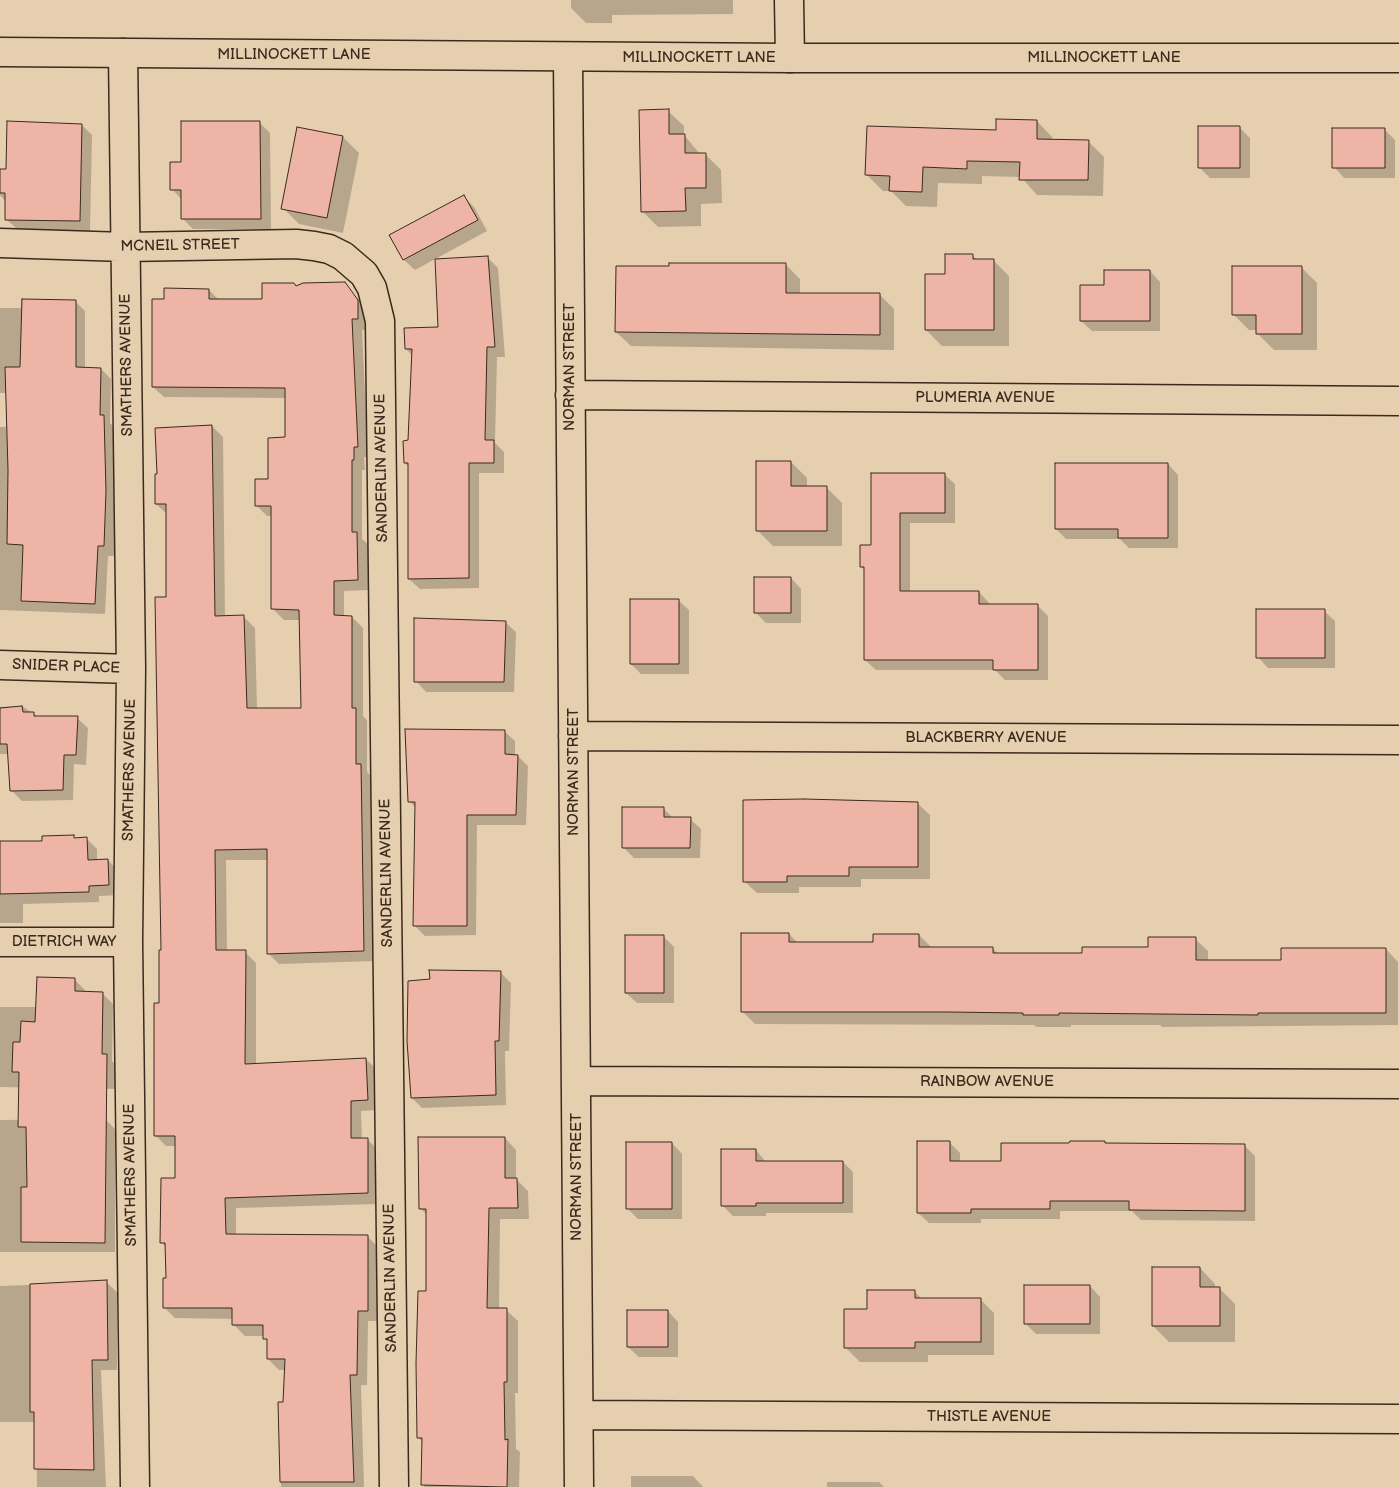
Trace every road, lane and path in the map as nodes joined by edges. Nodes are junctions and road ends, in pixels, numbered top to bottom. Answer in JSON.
{"nodes":[{"id":1,"x":789,"y":0,"type":"edge"},
{"id":2,"x":0,"y":52,"type":"edge"},
{"id":3,"x":123,"y":54,"type":"junction"},
{"id":4,"x":568,"y":57,"type":"junction"},
{"id":5,"x":790,"y":58,"type":"junction"},
{"id":6,"x":1399,"y":58,"type":"edge"},
{"id":7,"x":0,"y":243,"type":"edge"},
{"id":8,"x":125,"y":247,"type":"junction"},
{"id":9,"x":356,"y":266,"type":"joint"},
{"id":10,"x":570,"y":395,"type":"junction"},
{"id":11,"x":1399,"y":401,"type":"edge"},
{"id":12,"x":0,"y":665,"type":"edge"},
{"id":13,"x":131,"y":669,"type":"junction"},
{"id":14,"x":573,"y":736,"type":"junction"},
{"id":15,"x":1399,"y":740,"type":"edge"},
{"id":16,"x":0,"y":942,"type":"edge"},
{"id":17,"x":128,"y":942,"type":"junction"},
{"id":18,"x":576,"y":1081,"type":"junction"},
{"id":19,"x":1399,"y":1084,"type":"edge"},
{"id":20,"x":579,"y":1415,"type":"junction"},
{"id":21,"x":1399,"y":1419,"type":"edge"},
{"id":22,"x":135,"y":1487,"type":"edge"},
{"id":23,"x":394,"y":1487,"type":"edge"},
{"id":24,"x":579,"y":1487,"type":"edge"}],
"edges":[{"from":1,"to":5,"type":"street"},
{"from":2,"to":3,"type":"street","name":"MILLINOCKETT LANE"},
{"from":3,"to":4,"type":"street","name":"MILLINOCKETT LANE"},
{"from":3,"to":8,"type":"street","name":"SMATHERS AVENUE"},
{"from":4,"to":5,"type":"street","name":"MILLINOCKETT LANE"},
{"from":4,"to":10,"type":"street","name":"NORMAN STREET"},
{"from":5,"to":6,"type":"street","name":"MILLINOCKETT LANE"},
{"from":7,"to":8,"type":"street","name":"MCNEIL STREET"},
{"from":8,"to":9,"type":"street","name":"MCNEIL STREET"},
{"from":8,"to":13,"type":"street","name":"SMATHERS AVENUE"},
{"from":9,"to":23,"type":"street","name":"SANDERLIN AVENUE"},
{"from":10,"to":11,"type":"street","name":"PLUMERIA AVENUE"},
{"from":10,"to":14,"type":"street","name":"NORMAN STREET"},
{"from":12,"to":13,"type":"street","name":"SNIDER PLACE"},
{"from":13,"to":17,"type":"street","name":"SMATHERS AVENUE"},
{"from":14,"to":15,"type":"street","name":"BLACKBERRY AVENUE"},
{"from":14,"to":18,"type":"street","name":"NORMAN STREET"},
{"from":16,"to":17,"type":"street","name":"DIETRICH WAY"},
{"from":17,"to":22,"type":"street","name":"SMATHERS AVENUE"},
{"from":18,"to":19,"type":"street","name":"RAINBOW AVENUE"},
{"from":18,"to":20,"type":"street","name":"NORMAN STREET"},
{"from":20,"to":21,"type":"street","name":"THISTLE AVENUE"},
{"from":20,"to":24,"type":"street","name":"NORMAN STREET"}]}
